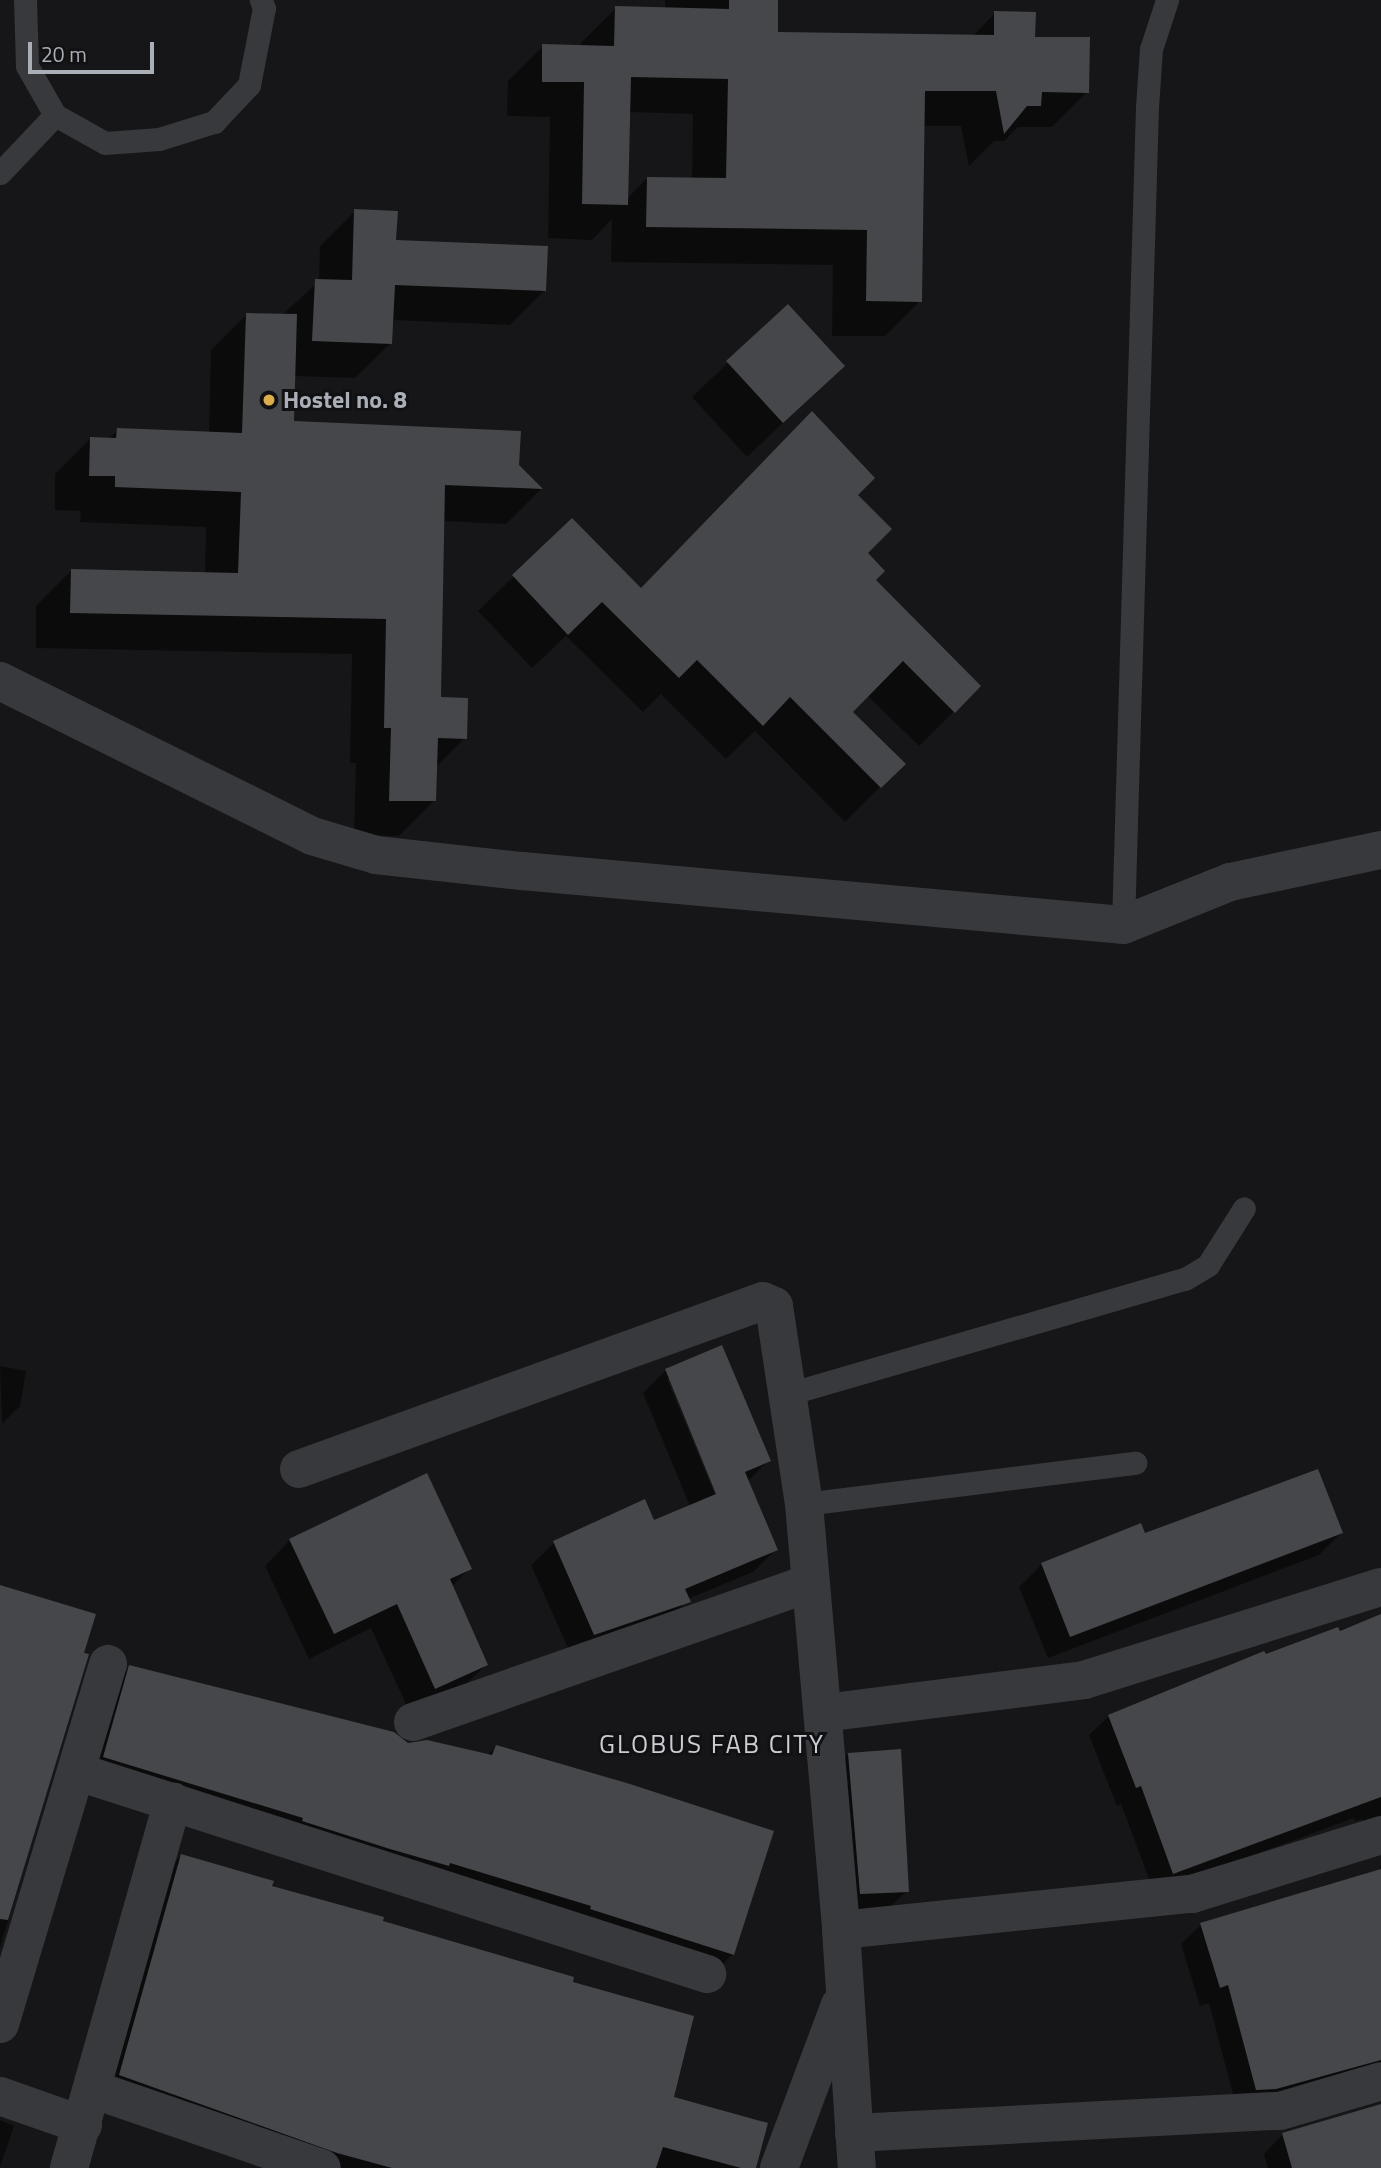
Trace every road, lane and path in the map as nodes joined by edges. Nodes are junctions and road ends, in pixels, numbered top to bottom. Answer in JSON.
{"nodes":[{"id":1,"x":25,"y":0,"type":"edge"},
{"id":2,"x":261,"y":0,"type":"edge"},
{"id":3,"x":1167,"y":0,"type":"edge"},
{"id":4,"x":55,"y":115,"type":"junction"},
{"id":5,"x":0,"y":173,"type":"edge"},
{"id":6,"x":0,"y":681,"type":"edge"},
{"id":7,"x":1381,"y":850,"type":"edge"},
{"id":8,"x":1123,"y":925,"type":"junction"},
{"id":9,"x":1244,"y":1208,"type":"dead end"},
{"id":10,"x":788,"y":1394,"type":"junction"},
{"id":11,"x":1135,"y":1463,"type":"dead end"},
{"id":12,"x":299,"y":1469,"type":"dead end"},
{"id":13,"x":804,"y":1504,"type":"junction"},
{"id":14,"x":810,"y":1583,"type":"junction"},
{"id":15,"x":1381,"y":1587,"type":"edge"},
{"id":16,"x":108,"y":1664,"type":"dead end"},
{"id":17,"x":824,"y":1713,"type":"junction"},
{"id":18,"x":413,"y":1722,"type":"dead end"},
{"id":19,"x":78,"y":1772,"type":"junction"},
{"id":20,"x":173,"y":1801,"type":"junction"},
{"id":21,"x":1381,"y":1835,"type":"edge"},
{"id":22,"x":841,"y":1930,"type":"junction"},
{"id":23,"x":707,"y":1974,"type":"dead end"},
{"id":24,"x":846,"y":1990,"type":"junction"},
{"id":25,"x":0,"y":2025,"type":"edge"},
{"id":26,"x":1381,"y":2081,"type":"edge"},
{"id":27,"x":92,"y":2089,"type":"junction"},
{"id":28,"x":0,"y":2096,"type":"edge"},
{"id":29,"x":83,"y":2125,"type":"junction"},
{"id":30,"x":855,"y":2151,"type":"edge"},
{"id":31,"x":69,"y":2168,"type":"edge"},
{"id":32,"x":322,"y":2168,"type":"edge"},
{"id":33,"x":779,"y":2168,"type":"edge"}],
"edges":[{"from":1,"to":4,"type":"lane"},
{"from":2,"to":4,"type":"lane"},
{"from":3,"to":8,"type":"lane"},
{"from":4,"to":5,"type":"lane"},
{"from":6,"to":8,"type":"street"},
{"from":7,"to":8,"type":"street"},
{"from":9,"to":10,"type":"lane"},
{"from":10,"to":12,"type":"street"},
{"from":10,"to":13,"type":"street"},
{"from":11,"to":13,"type":"lane"},
{"from":13,"to":14,"type":"street"},
{"from":14,"to":17,"type":"street"},
{"from":14,"to":18,"type":"street"},
{"from":15,"to":17,"type":"street"},
{"from":16,"to":19,"type":"street"},
{"from":17,"to":22,"type":"street"},
{"from":19,"to":20,"type":"street"},
{"from":19,"to":25,"type":"street"},
{"from":20,"to":23,"type":"street"},
{"from":20,"to":27,"type":"street"},
{"from":21,"to":22,"type":"street"},
{"from":22,"to":24,"type":"street"},
{"from":24,"to":30,"type":"street"},
{"from":24,"to":33,"type":"street"},
{"from":26,"to":30,"type":"street"},
{"from":27,"to":29,"type":"street"},
{"from":27,"to":32,"type":"street"},
{"from":28,"to":29,"type":"street"},
{"from":29,"to":31,"type":"street"}]}
